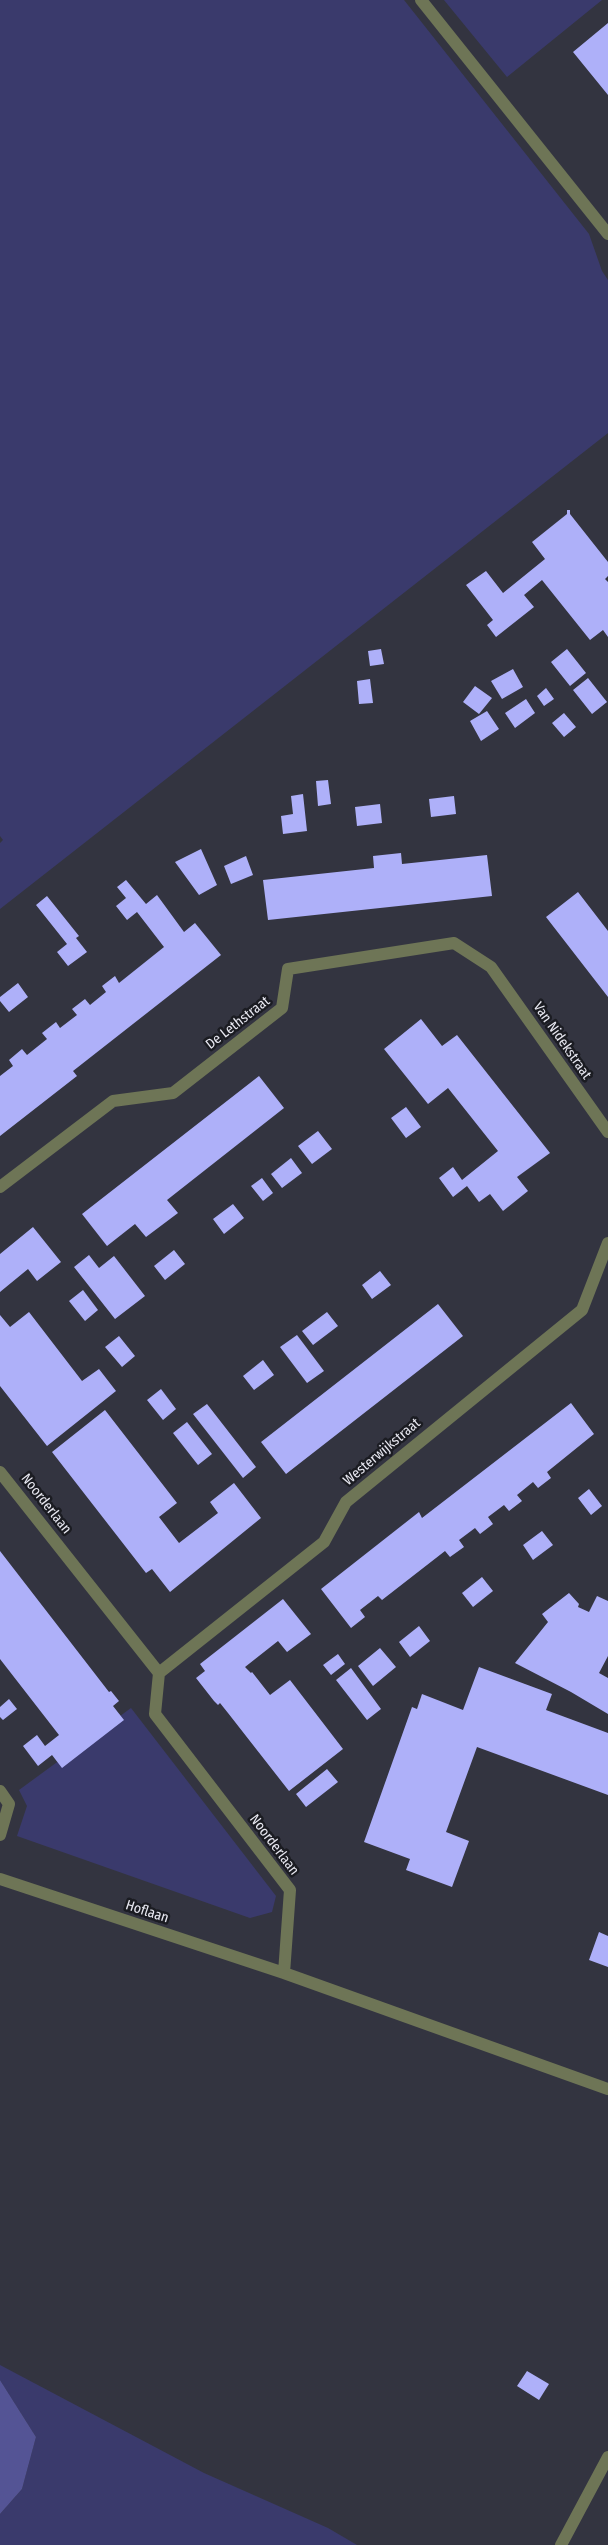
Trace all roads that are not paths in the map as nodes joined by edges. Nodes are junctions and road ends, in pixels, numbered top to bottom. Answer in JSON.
{"nodes":[{"id":1,"x":421,"y":0,"type":"edge"},
{"id":2,"x":608,"y":234,"type":"edge"},
{"id":3,"x":491,"y":967,"type":"joint"},
{"id":4,"x":608,"y":1132,"type":"edge"},
{"id":5,"x":0,"y":1187,"type":"edge"},
{"id":6,"x":608,"y":1243,"type":"edge"},
{"id":7,"x":0,"y":1472,"type":"edge"},
{"id":8,"x":159,"y":1673,"type":"junction"},
{"id":9,"x":0,"y":1791,"type":"edge"},
{"id":10,"x":0,"y":1835,"type":"edge"},
{"id":11,"x":0,"y":1879,"type":"edge"},
{"id":12,"x":284,"y":1973,"type":"junction"},
{"id":13,"x":608,"y":2089,"type":"edge"},
{"id":14,"x":608,"y":2457,"type":"edge"},
{"id":15,"x":561,"y":2545,"type":"edge"}],
"edges":[{"from":1,"to":2,"type":"street"},
{"from":3,"to":4,"type":"street","name":"Van Nidekstraat"},
{"from":3,"to":5,"type":"street","name":"De Lethstraat"},
{"from":6,"to":8,"type":"street","name":"Westerwijkstraat"},
{"from":7,"to":8,"type":"street","name":"Noorderlaan"},
{"from":8,"to":12,"type":"street","name":"Noorderlaan"},
{"from":9,"to":10,"type":"street"},
{"from":11,"to":12,"type":"street","name":"Hoflaan"},
{"from":12,"to":13,"type":"street"},
{"from":14,"to":15,"type":"street"}]}
